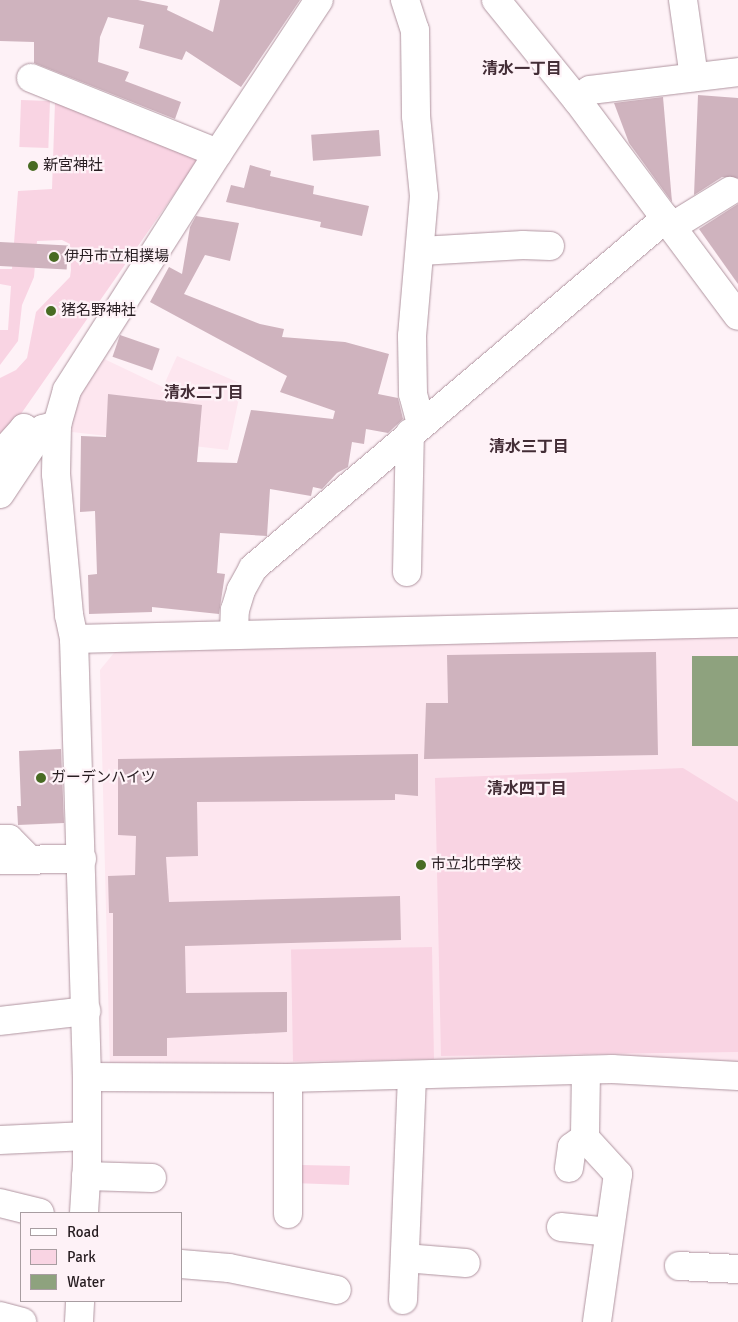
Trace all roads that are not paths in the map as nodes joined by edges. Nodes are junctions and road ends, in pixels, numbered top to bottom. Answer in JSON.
{"nodes":[{"id":1,"x":319,"y":0,"type":"edge"},
{"id":2,"x":405,"y":0,"type":"edge"},
{"id":3,"x":496,"y":0,"type":"edge"},
{"id":4,"x":683,"y":0,"type":"edge"},
{"id":5,"x":738,"y":72,"type":"edge"},
{"id":6,"x":694,"y":77,"type":"junction"},
{"id":7,"x":31,"y":78,"type":"dead end"},
{"id":8,"x":577,"y":100,"type":"junction"},
{"id":9,"x":218,"y":154,"type":"junction"},
{"id":10,"x":730,"y":191,"type":"dead end"},
{"id":11,"x":669,"y":222,"type":"junction"},
{"id":12,"x":550,"y":246,"type":"dead end"},
{"id":13,"x":421,"y":251,"type":"junction"},
{"id":14,"x":738,"y":316,"type":"edge"},
{"id":15,"x":416,"y":429,"type":"junction"},
{"id":16,"x":47,"y":431,"type":"junction"},
{"id":17,"x":0,"y":455,"type":"edge"},
{"id":18,"x":0,"y":494,"type":"edge"},
{"id":19,"x":407,"y":572,"type":"dead end"},
{"id":20,"x":738,"y":623,"type":"edge"},
{"id":21,"x":234,"y":633,"type":"junction"},
{"id":22,"x":74,"y":639,"type":"junction"},
{"id":23,"x":0,"y":839,"type":"edge"},
{"id":24,"x":29,"y":859,"type":"junction"},
{"id":25,"x":82,"y":859,"type":"junction"},
{"id":26,"x":0,"y":860,"type":"edge"},
{"id":27,"x":86,"y":1011,"type":"junction"},
{"id":28,"x":0,"y":1021,"type":"edge"},
{"id":29,"x":586,"y":1070,"type":"junction"},
{"id":30,"x":412,"y":1074,"type":"junction"},
{"id":31,"x":738,"y":1076,"type":"edge"},
{"id":32,"x":87,"y":1077,"type":"junction"},
{"id":33,"x":288,"y":1078,"type":"junction"},
{"id":34,"x":87,"y":1136,"type":"junction"},
{"id":35,"x":585,"y":1138,"type":"junction"},
{"id":36,"x":0,"y":1140,"type":"edge"},
{"id":37,"x":569,"y":1168,"type":"dead end"},
{"id":38,"x":86,"y":1170,"type":"junction"},
{"id":39,"x":152,"y":1178,"type":"dead end"},
{"id":40,"x":0,"y":1203,"type":"edge"},
{"id":41,"x":36,"y":1212,"type":"edge"},
{"id":42,"x":84,"y":1212,"type":"edge"},
{"id":43,"x":288,"y":1214,"type":"dead end"},
{"id":44,"x":561,"y":1226,"type":"dead end"},
{"id":45,"x":609,"y":1232,"type":"junction"},
{"id":46,"x":405,"y":1258,"type":"junction"},
{"id":47,"x":466,"y":1263,"type":"dead end"},
{"id":48,"x":182,"y":1264,"type":"edge"},
{"id":49,"x":679,"y":1266,"type":"dead end"},
{"id":50,"x":738,"y":1269,"type":"edge"},
{"id":51,"x":337,"y":1290,"type":"dead end"},
{"id":52,"x":403,"y":1300,"type":"dead end"},
{"id":53,"x":80,"y":1302,"type":"edge"},
{"id":54,"x":0,"y":1316,"type":"edge"},
{"id":55,"x":22,"y":1322,"type":"edge"},
{"id":56,"x":79,"y":1322,"type":"edge"},
{"id":57,"x":597,"y":1322,"type":"edge"}],
"edges":[{"from":1,"to":9,"type":"street"},
{"from":2,"to":13,"type":"street"},
{"from":3,"to":8,"type":"street"},
{"from":4,"to":6,"type":"street"},
{"from":5,"to":6,"type":"street"},
{"from":6,"to":8,"type":"street"},
{"from":7,"to":9,"type":"street"},
{"from":8,"to":11,"type":"street"},
{"from":9,"to":16,"type":"street"},
{"from":10,"to":11,"type":"street"},
{"from":11,"to":14,"type":"street"},
{"from":11,"to":15,"type":"street"},
{"from":12,"to":13,"type":"street"},
{"from":13,"to":15,"type":"street"},
{"from":15,"to":19,"type":"street"},
{"from":15,"to":21,"type":"street"},
{"from":16,"to":17,"type":"street"},
{"from":16,"to":18,"type":"street"},
{"from":16,"to":22,"type":"street"},
{"from":20,"to":21,"type":"street"},
{"from":21,"to":22,"type":"street"},
{"from":22,"to":25,"type":"street"},
{"from":23,"to":24,"type":"street"},
{"from":24,"to":25,"type":"street"},
{"from":24,"to":26,"type":"street"},
{"from":25,"to":27,"type":"street"},
{"from":27,"to":28,"type":"street"},
{"from":27,"to":32,"type":"street"},
{"from":29,"to":30,"type":"street"},
{"from":29,"to":31,"type":"street"},
{"from":29,"to":35,"type":"street"},
{"from":30,"to":33,"type":"street"},
{"from":30,"to":46,"type":"street"},
{"from":32,"to":33,"type":"street"},
{"from":32,"to":34,"type":"street"},
{"from":33,"to":43,"type":"street"},
{"from":34,"to":36,"type":"street"},
{"from":34,"to":38,"type":"street"},
{"from":35,"to":37,"type":"street"},
{"from":35,"to":45,"type":"street"},
{"from":38,"to":39,"type":"street"},
{"from":38,"to":42,"type":"street"},
{"from":40,"to":41,"type":"street"},
{"from":44,"to":45,"type":"street"},
{"from":45,"to":57,"type":"street"},
{"from":46,"to":47,"type":"street"},
{"from":46,"to":52,"type":"street"},
{"from":48,"to":51,"type":"street"},
{"from":49,"to":50,"type":"street"},
{"from":53,"to":56,"type":"street"},
{"from":54,"to":55,"type":"street"}]}
